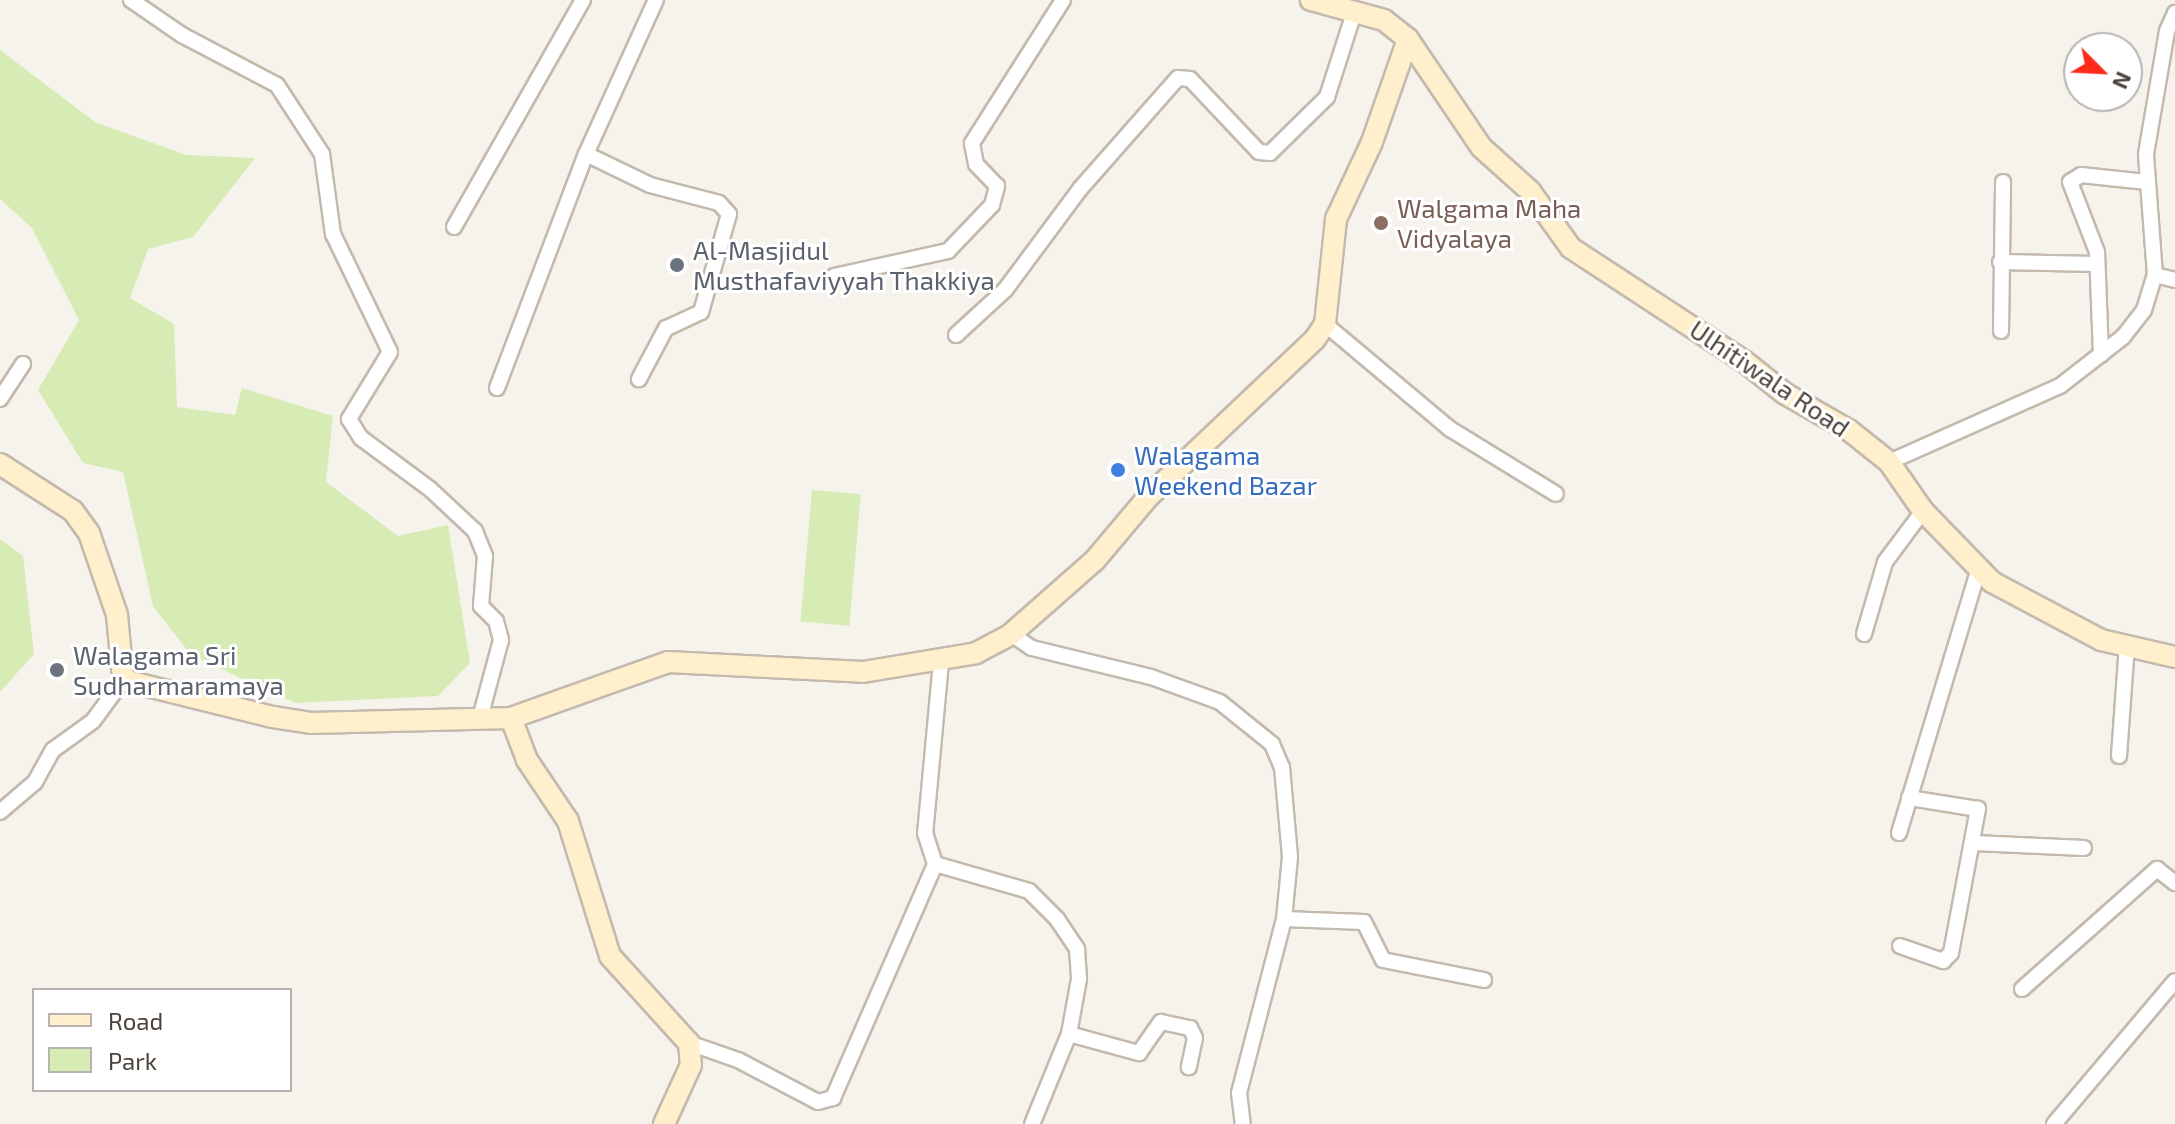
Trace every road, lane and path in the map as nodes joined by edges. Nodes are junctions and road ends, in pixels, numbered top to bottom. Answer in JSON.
{"nodes":[{"id":1,"x":131,"y":0,"type":"edge"},
{"id":2,"x":583,"y":0,"type":"edge"},
{"id":3,"x":656,"y":0,"type":"edge"},
{"id":4,"x":1063,"y":0,"type":"edge"},
{"id":5,"x":1311,"y":0,"type":"edge"},
{"id":6,"x":1354,"y":13,"type":"junction"},
{"id":7,"x":2175,"y":13,"type":"edge"},
{"id":8,"x":1408,"y":39,"type":"junction"},
{"id":9,"x":586,"y":154,"type":"junction"},
{"id":10,"x":2003,"y":182,"type":"dead end"},
{"id":11,"x":2147,"y":182,"type":"junction"},
{"id":12,"x":454,"y":227,"type":"dead end"},
{"id":13,"x":2000,"y":262,"type":"junction"},
{"id":14,"x":2097,"y":264,"type":"junction"},
{"id":15,"x":2155,"y":275,"type":"junction"},
{"id":16,"x":834,"y":276,"type":"dead end"},
{"id":17,"x":2175,"y":280,"type":"edge"},
{"id":18,"x":1325,"y":324,"type":"junction"},
{"id":19,"x":2001,"y":331,"type":"dead end"},
{"id":20,"x":956,"y":335,"type":"dead end"},
{"id":21,"x":2101,"y":355,"type":"junction"},
{"id":22,"x":23,"y":364,"type":"dead end"},
{"id":23,"x":639,"y":379,"type":"dead end"},
{"id":24,"x":497,"y":388,"type":"dead end"},
{"id":25,"x":0,"y":399,"type":"edge"},
{"id":26,"x":1889,"y":462,"type":"junction"},
{"id":27,"x":0,"y":464,"type":"edge"},
{"id":28,"x":1556,"y":494,"type":"dead end"},
{"id":29,"x":1923,"y":511,"type":"junction"},
{"id":30,"x":1978,"y":571,"type":"junction"},
{"id":31,"x":1011,"y":634,"type":"junction"},
{"id":32,"x":1864,"y":634,"type":"dead end"},
{"id":33,"x":2127,"y":644,"type":"junction"},
{"id":34,"x":2175,"y":657,"type":"edge"},
{"id":35,"x":941,"y":662,"type":"junction"},
{"id":36,"x":123,"y":680,"type":"junction"},
{"id":37,"x":480,"y":718,"type":"junction"},
{"id":38,"x":511,"y":718,"type":"junction"},
{"id":39,"x":2119,"y":756,"type":"dead end"},
{"id":40,"x":1909,"y":798,"type":"junction"},
{"id":41,"x":0,"y":812,"type":"edge"},
{"id":42,"x":1899,"y":833,"type":"dead end"},
{"id":43,"x":1974,"y":843,"type":"junction"},
{"id":44,"x":2084,"y":848,"type":"dead end"},
{"id":45,"x":935,"y":864,"type":"junction"},
{"id":46,"x":2175,"y":883,"type":"edge"},
{"id":47,"x":1284,"y":919,"type":"junction"},
{"id":48,"x":1900,"y":946,"type":"dead end"},
{"id":49,"x":1484,"y":980,"type":"dead end"},
{"id":50,"x":2175,"y":981,"type":"edge"},
{"id":51,"x":2022,"y":989,"type":"dead end"},
{"id":52,"x":1069,"y":1034,"type":"junction"},
{"id":53,"x":689,"y":1043,"type":"junction"},
{"id":54,"x":1189,"y":1067,"type":"dead end"},
{"id":55,"x":664,"y":1124,"type":"edge"},
{"id":56,"x":1032,"y":1124,"type":"edge"},
{"id":57,"x":1243,"y":1124,"type":"edge"},
{"id":58,"x":2054,"y":1124,"type":"edge"}],
"edges":[{"from":1,"to":37,"type":"street"},
{"from":2,"to":12,"type":"street"},
{"from":3,"to":9,"type":"street"},
{"from":4,"to":16,"type":"street"},
{"from":5,"to":6,"type":"street"},
{"from":6,"to":8,"type":"street"},
{"from":6,"to":20,"type":"street"},
{"from":7,"to":11,"type":"street"},
{"from":8,"to":18,"type":"street"},
{"from":8,"to":26,"type":"street","name":"Ulhitiwala Road"},
{"from":9,"to":23,"type":"street"},
{"from":9,"to":24,"type":"street"},
{"from":10,"to":13,"type":"street"},
{"from":11,"to":14,"type":"street"},
{"from":11,"to":15,"type":"street"},
{"from":13,"to":14,"type":"street"},
{"from":13,"to":19,"type":"street"},
{"from":14,"to":21,"type":"street"},
{"from":15,"to":17,"type":"street"},
{"from":15,"to":21,"type":"street"},
{"from":18,"to":28,"type":"street"},
{"from":18,"to":31,"type":"street"},
{"from":21,"to":26,"type":"street"},
{"from":22,"to":25,"type":"street"},
{"from":26,"to":29,"type":"street","name":"Ulhitiwala Road"},
{"from":27,"to":36,"type":"street"},
{"from":29,"to":30,"type":"street","name":"Ulhitiwala Road"},
{"from":29,"to":32,"type":"street"},
{"from":30,"to":33,"type":"street","name":"Ulhitiwala Road"},
{"from":30,"to":40,"type":"street"},
{"from":31,"to":35,"type":"street"},
{"from":31,"to":47,"type":"street"},
{"from":33,"to":34,"type":"street","name":"Ulhitiwala Road"},
{"from":33,"to":39,"type":"street"},
{"from":35,"to":38,"type":"street"},
{"from":35,"to":45,"type":"street"},
{"from":36,"to":37,"type":"street"},
{"from":36,"to":41,"type":"street"},
{"from":37,"to":38,"type":"street"},
{"from":38,"to":53,"type":"street"},
{"from":40,"to":42,"type":"street"},
{"from":40,"to":43,"type":"street"},
{"from":43,"to":44,"type":"street"},
{"from":43,"to":48,"type":"street"},
{"from":45,"to":52,"type":"street"},
{"from":45,"to":53,"type":"street"},
{"from":46,"to":51,"type":"street"},
{"from":47,"to":49,"type":"street"},
{"from":47,"to":57,"type":"street"},
{"from":50,"to":58,"type":"street"},
{"from":52,"to":54,"type":"street"},
{"from":52,"to":56,"type":"street"},
{"from":53,"to":55,"type":"street"}]}
